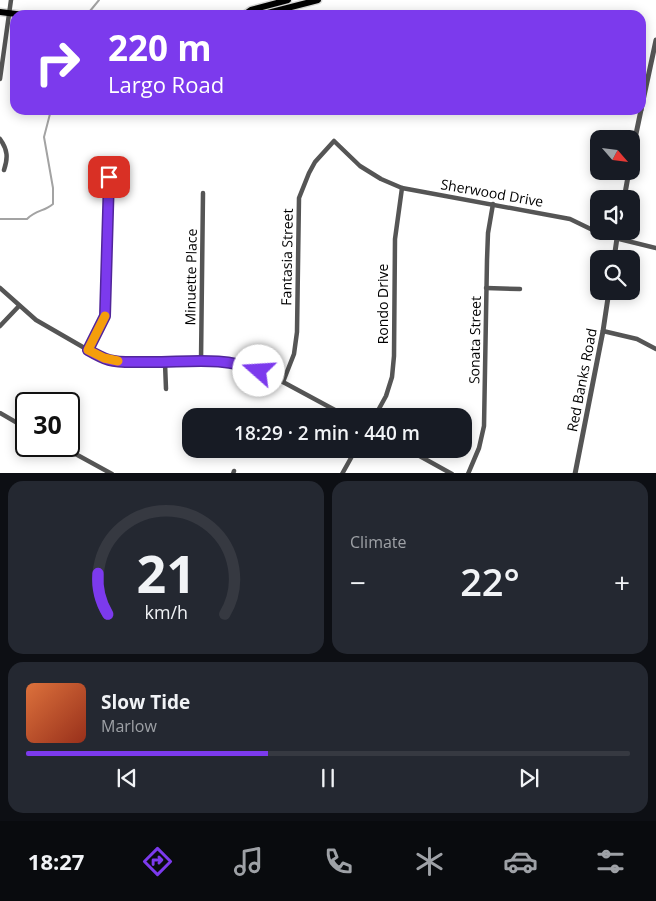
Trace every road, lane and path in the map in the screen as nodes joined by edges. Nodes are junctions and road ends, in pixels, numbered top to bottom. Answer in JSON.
{"nodes":[{"id":1,"x":11,"y":0,"type":"edge"},
{"id":2,"x":288,"y":0,"type":"edge"},
{"id":3,"x":292,"y":0,"type":"edge"},
{"id":4,"x":318,"y":0,"type":"edge"},
{"id":5,"x":306,"y":2,"type":"edge"},
{"id":6,"x":251,"y":10,"type":"edge"},
{"id":7,"x":264,"y":10,"type":"edge"},
{"id":8,"x":278,"y":10,"type":"edge"},
{"id":9,"x":0,"y":12,"type":"edge"},
{"id":10,"x":9,"y":13,"type":"junction"},
{"id":11,"x":656,"y":40,"type":"edge"},
{"id":12,"x":0,"y":79,"type":"edge"},
{"id":13,"x":646,"y":87,"type":"edge"},
{"id":14,"x":640,"y":115,"type":"edge"},
{"id":15,"x":637,"y":130,"type":"edge"},
{"id":16,"x":0,"y":139,"type":"edge"},
{"id":17,"x":334,"y":141,"type":"joint"},
{"id":18,"x":4,"y":170,"type":"dead end"},
{"id":19,"x":109,"y":177,"type":"dead end"},
{"id":20,"x":402,"y":188,"type":"junction"},
{"id":21,"x":203,"y":193,"type":"dead end"},
{"id":22,"x":493,"y":204,"type":"junction"},
{"id":23,"x":590,"y":229,"type":"edge"},
{"id":24,"x":621,"y":240,"type":"edge"},
{"id":25,"x":656,"y":248,"type":"edge"},
{"id":26,"x":0,"y":288,"type":"edge"},
{"id":27,"x":486,"y":288,"type":"junction"},
{"id":28,"x":520,"y":289,"type":"dead end"},
{"id":29,"x":608,"y":300,"type":"edge"},
{"id":30,"x":19,"y":306,"type":"junction"},
{"id":31,"x":0,"y":326,"type":"edge"},
{"id":32,"x":603,"y":331,"type":"junction"},
{"id":33,"x":656,"y":349,"type":"edge"},
{"id":34,"x":88,"y":350,"type":"junction"},
{"id":35,"x":201,"y":360,"type":"junction"},
{"id":36,"x":165,"y":362,"type":"junction"},
{"id":37,"x":283,"y":382,"type":"junction"},
{"id":38,"x":166,"y":389,"type":"dead end"},
{"id":39,"x":331,"y":408,"type":"edge"},
{"id":40,"x":379,"y":408,"type":"edge"},
{"id":41,"x":0,"y":413,"type":"edge"},
{"id":42,"x":15,"y":422,"type":"edge"},
{"id":43,"x":80,"y":456,"type":"edge"},
{"id":44,"x":351,"y":458,"type":"edge"},
{"id":45,"x":423,"y":458,"type":"edge"},
{"id":46,"x":110,"y":473,"type":"edge"},
{"id":47,"x":343,"y":473,"type":"edge"},
{"id":48,"x":450,"y":473,"type":"edge"},
{"id":49,"x":468,"y":473,"type":"edge"},
{"id":50,"x":575,"y":473,"type":"edge"}],
"edges":[{"from":1,"to":10,"type":"street"},
{"from":2,"to":6,"type":"main road"},
{"from":3,"to":7,"type":"main road"},
{"from":4,"to":5,"type":"main road"},
{"from":5,"to":8,"type":"main road"},
{"from":9,"to":10,"type":"main road"},
{"from":10,"to":12,"type":"street"},
{"from":11,"to":13,"type":"street"},
{"from":14,"to":15,"type":"street"},
{"from":16,"to":18,"type":"street"},
{"from":17,"to":20,"type":"street","name":"Sherwood Drive"},
{"from":17,"to":37,"type":"street","name":"Fantasia Street"},
{"from":19,"to":34,"type":"street"},
{"from":20,"to":22,"type":"street","name":"Sherwood Drive"},
{"from":20,"to":40,"type":"street","name":"Rondo Drive"},
{"from":21,"to":35,"type":"street","name":"Minuette Place"},
{"from":22,"to":23,"type":"street","name":"Sherwood Drive"},
{"from":22,"to":27,"type":"street","name":"Sonata Street"},
{"from":24,"to":25,"type":"street","name":"Sherwood Drive"},
{"from":26,"to":30,"type":"street"},
{"from":27,"to":28,"type":"street"},
{"from":27,"to":49,"type":"street","name":"Sonata Street"},
{"from":29,"to":32,"type":"street","name":"Red Banks Road"},
{"from":30,"to":31,"type":"street"},
{"from":30,"to":34,"type":"street"},
{"from":32,"to":33,"type":"street"},
{"from":32,"to":50,"type":"street","name":"Red Banks Road"},
{"from":34,"to":36,"type":"street"},
{"from":35,"to":36,"type":"street"},
{"from":35,"to":37,"type":"street"},
{"from":36,"to":38,"type":"street"},
{"from":37,"to":39,"type":"street"},
{"from":41,"to":42,"type":"street"},
{"from":43,"to":46,"type":"street"},
{"from":44,"to":47,"type":"street"},
{"from":45,"to":48,"type":"street"}]}
